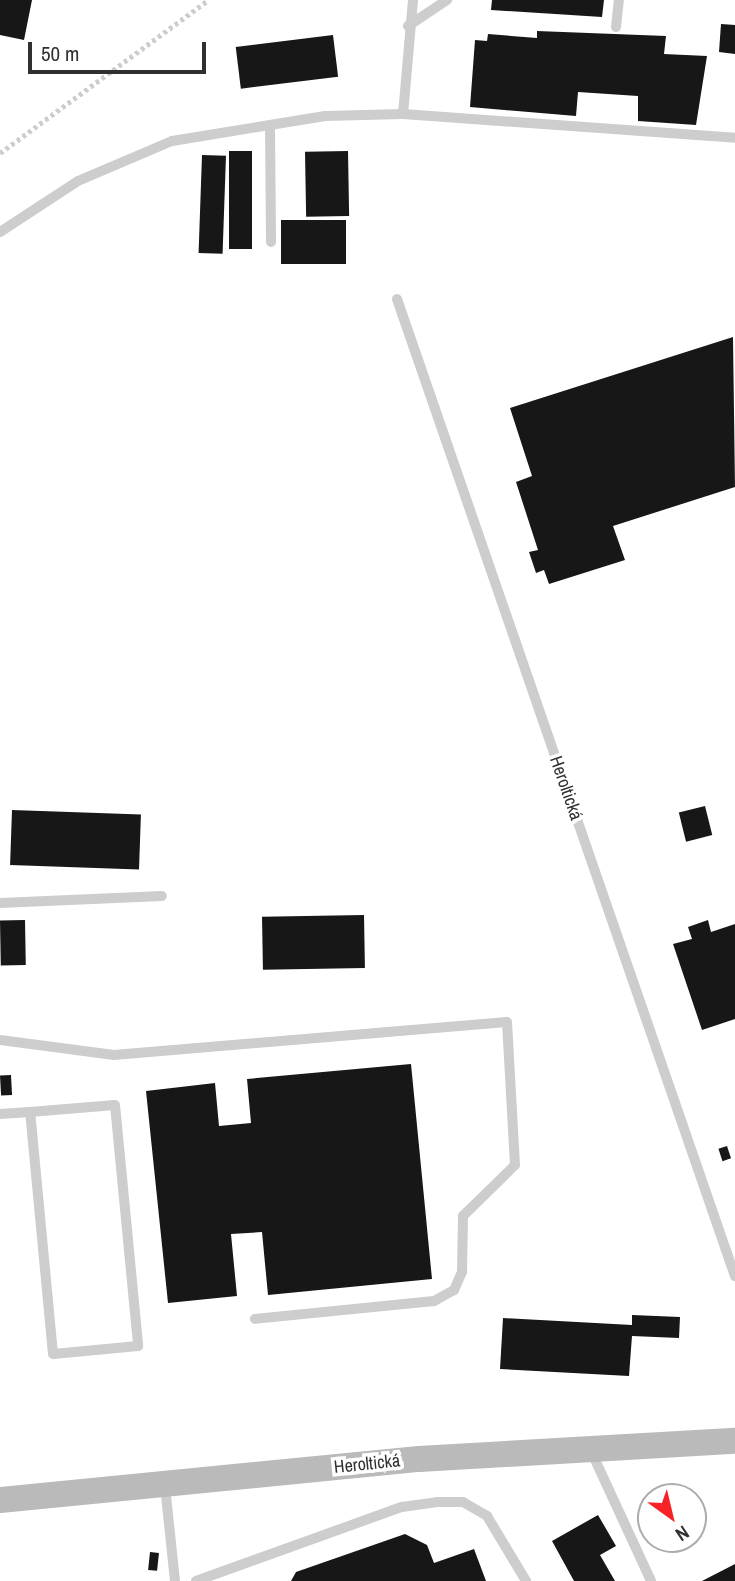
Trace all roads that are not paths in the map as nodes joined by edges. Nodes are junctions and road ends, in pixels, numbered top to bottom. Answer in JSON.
{"nodes":[{"id":1,"x":413,"y":0,"type":"edge"},
{"id":2,"x":447,"y":0,"type":"edge"},
{"id":3,"x":619,"y":0,"type":"edge"},
{"id":4,"x":408,"y":26,"type":"junction"},
{"id":5,"x":616,"y":27,"type":"dead end"},
{"id":6,"x":403,"y":114,"type":"junction"},
{"id":7,"x":270,"y":125,"type":"junction"},
{"id":8,"x":735,"y":138,"type":"edge"},
{"id":9,"x":0,"y":232,"type":"edge"},
{"id":10,"x":271,"y":242,"type":"dead end"},
{"id":11,"x":397,"y":299,"type":"dead end"},
{"id":12,"x":162,"y":896,"type":"dead end"},
{"id":13,"x":0,"y":904,"type":"edge"},
{"id":14,"x":0,"y":1040,"type":"edge"},
{"id":15,"x":30,"y":1112,"type":"junction"},
{"id":16,"x":0,"y":1114,"type":"edge"},
{"id":17,"x":735,"y":1276,"type":"edge"},
{"id":18,"x":255,"y":1319,"type":"dead end"},
{"id":19,"x":735,"y":1441,"type":"edge"},
{"id":20,"x":590,"y":1448,"type":"junction"},
{"id":21,"x":165,"y":1485,"type":"junction"},
{"id":22,"x":0,"y":1500,"type":"edge"},
{"id":23,"x":174,"y":1581,"type":"edge"},
{"id":24,"x":197,"y":1581,"type":"edge"},
{"id":25,"x":526,"y":1581,"type":"edge"},
{"id":26,"x":651,"y":1581,"type":"edge"}],
"edges":[{"from":1,"to":4,"type":"lane"},
{"from":2,"to":4,"type":"lane"},
{"from":3,"to":5,"type":"lane"},
{"from":4,"to":6,"type":"lane"},
{"from":6,"to":7,"type":"lane"},
{"from":6,"to":8,"type":"lane"},
{"from":7,"to":9,"type":"lane"},
{"from":7,"to":10,"type":"lane"},
{"from":11,"to":17,"type":"lane","name":"Heroltická"},
{"from":12,"to":13,"type":"lane"},
{"from":14,"to":18,"type":"lane"},
{"from":15,"to":15,"type":"lane"},
{"from":15,"to":16,"type":"lane"},
{"from":19,"to":20,"type":"street","name":"Heroltická"},
{"from":20,"to":21,"type":"street","name":"Heroltická"},
{"from":20,"to":26,"type":"lane"},
{"from":21,"to":22,"type":"street","name":"Heroltická"},
{"from":21,"to":23,"type":"lane"},
{"from":24,"to":25,"type":"lane"}]}
